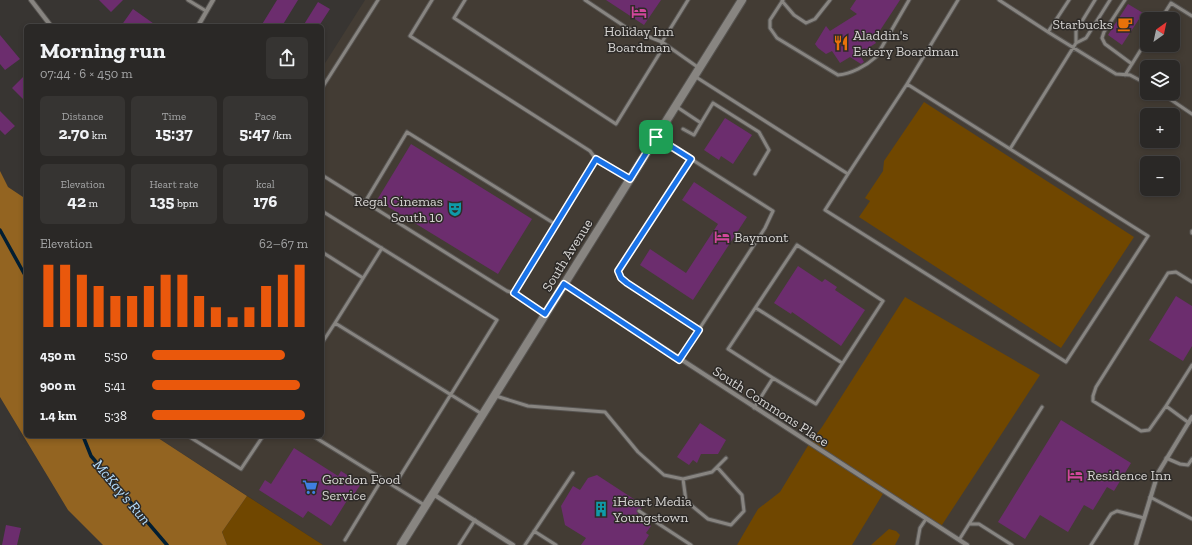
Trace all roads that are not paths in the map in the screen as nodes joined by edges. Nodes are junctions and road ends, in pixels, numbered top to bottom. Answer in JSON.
{"nodes":[{"id":1,"x":31,"y":0,"type":"edge"},
{"id":2,"x":188,"y":0,"type":"edge"},
{"id":3,"x":213,"y":0,"type":"edge"},
{"id":4,"x":378,"y":0,"type":"edge"},
{"id":5,"x":432,"y":0,"type":"edge"},
{"id":6,"x":464,"y":0,"type":"edge"},
{"id":7,"x":585,"y":0,"type":"edge"},
{"id":8,"x":688,"y":0,"type":"edge"},
{"id":9,"x":742,"y":0,"type":"edge"},
{"id":10,"x":830,"y":0,"type":"edge"},
{"id":11,"x":909,"y":0,"type":"edge"},
{"id":12,"x":958,"y":0,"type":"edge"},
{"id":13,"x":999,"y":0,"type":"edge"},
{"id":14,"x":1069,"y":0,"type":"edge"},
{"id":15,"x":1095,"y":0,"type":"edge"},
{"id":16,"x":1110,"y":0,"type":"edge"},
{"id":17,"x":1125,"y":0,"type":"edge"},
{"id":18,"x":782,"y":1,"type":"edge"},
{"id":19,"x":1171,"y":1,"type":"edge"},
{"id":20,"x":206,"y":12,"type":"junction"},
{"id":21,"x":1165,"y":12,"type":"edge"},
{"id":22,"x":1192,"y":16,"type":"edge"},
{"id":23,"x":49,"y":24,"type":"edge"},
{"id":24,"x":199,"y":24,"type":"edge"},
{"id":25,"x":1048,"y":32,"type":"junction"},
{"id":26,"x":662,"y":42,"type":"junction"},
{"id":27,"x":1076,"y":43,"type":"junction"},
{"id":28,"x":1074,"y":47,"type":"junction"},
{"id":29,"x":1140,"y":51,"type":"edge"},
{"id":30,"x":1132,"y":64,"type":"junction"},
{"id":31,"x":700,"y":68,"type":"junction"},
{"id":32,"x":1125,"y":74,"type":"junction"},
{"id":33,"x":694,"y":76,"type":"junction"},
{"id":34,"x":1140,"y":80,"type":"edge"},
{"id":35,"x":907,"y":84,"type":"junction"},
{"id":36,"x":324,"y":85,"type":"edge"},
{"id":37,"x":1171,"y":100,"type":"edge"},
{"id":38,"x":675,"y":106,"type":"junction"},
{"id":39,"x":1192,"y":114,"type":"edge"},
{"id":40,"x":701,"y":123,"type":"junction"},
{"id":41,"x":683,"y":129,"type":"dead end"},
{"id":42,"x":656,"y":137,"type":"junction"},
{"id":43,"x":1010,"y":149,"type":"junction"},
{"id":44,"x":596,"y":159,"type":"junction"},
{"id":45,"x":691,"y":159,"type":"junction"},
{"id":46,"x":756,"y":174,"type":"dead end"},
{"id":47,"x":848,"y":174,"type":"junction"},
{"id":48,"x":324,"y":176,"type":"edge"},
{"id":49,"x":630,"y":179,"type":"junction"},
{"id":50,"x":365,"y":202,"type":"junction"},
{"id":51,"x":324,"y":212,"type":"edge"},
{"id":52,"x":556,"y":224,"type":"junction"},
{"id":53,"x":382,"y":248,"type":"junction"},
{"id":54,"x":324,"y":253,"type":"edge"},
{"id":55,"x":363,"y":278,"type":"junction"},
{"id":56,"x":1192,"y":282,"type":"edge"},
{"id":57,"x":564,"y":284,"type":"junction"},
{"id":58,"x":514,"y":293,"type":"junction"},
{"id":59,"x":756,"y":308,"type":"junction"},
{"id":60,"x":545,"y":314,"type":"junction"},
{"id":61,"x":335,"y":323,"type":"junction"},
{"id":62,"x":699,"y":330,"type":"junction"},
{"id":63,"x":324,"y":340,"type":"edge"},
{"id":64,"x":679,"y":360,"type":"junction"},
{"id":65,"x":842,"y":363,"type":"junction"},
{"id":66,"x":1192,"y":365,"type":"edge"},
{"id":67,"x":773,"y":378,"type":"junction"},
{"id":68,"x":451,"y":394,"type":"junction"},
{"id":69,"x":494,"y":395,"type":"junction"},
{"id":70,"x":1166,"y":406,"type":"junction"},
{"id":71,"x":1042,"y":407,"type":"dead end"},
{"id":72,"x":754,"y":408,"type":"junction"},
{"id":73,"x":482,"y":414,"type":"junction"},
{"id":74,"x":1192,"y":417,"type":"edge"},
{"id":75,"x":1189,"y":423,"type":"junction"},
{"id":76,"x":191,"y":438,"type":"edge"},
{"id":77,"x":262,"y":438,"type":"edge"},
{"id":78,"x":316,"y":438,"type":"edge"},
{"id":79,"x":726,"y":458,"type":"dead end"},
{"id":80,"x":1166,"y":458,"type":"junction"},
{"id":81,"x":1192,"y":459,"type":"edge"},
{"id":82,"x":717,"y":467,"type":"junction"},
{"id":83,"x":573,"y":473,"type":"dead end"},
{"id":84,"x":382,"y":479,"type":"junction"},
{"id":85,"x":683,"y":479,"type":"junction"},
{"id":86,"x":394,"y":486,"type":"junction"},
{"id":87,"x":433,"y":494,"type":"junction"},
{"id":88,"x":1150,"y":497,"type":"junction"},
{"id":89,"x":426,"y":506,"type":"junction"},
{"id":90,"x":639,"y":511,"type":"dead end"},
{"id":91,"x":1144,"y":518,"type":"junction"},
{"id":92,"x":926,"y":519,"type":"junction"},
{"id":93,"x":1192,"y":519,"type":"edge"},
{"id":94,"x":475,"y":520,"type":"junction"},
{"id":95,"x":969,"y":524,"type":"junction"},
{"id":96,"x":534,"y":531,"type":"junction"},
{"id":97,"x":345,"y":540,"type":"dead end"},
{"id":98,"x":959,"y":540,"type":"junction"},
{"id":99,"x":401,"y":545,"type":"edge"},
{"id":100,"x":459,"y":545,"type":"edge"},
{"id":101,"x":513,"y":545,"type":"edge"},
{"id":102,"x":525,"y":545,"type":"edge"},
{"id":103,"x":556,"y":545,"type":"edge"},
{"id":104,"x":691,"y":545,"type":"edge"},
{"id":105,"x":917,"y":545,"type":"edge"},
{"id":106,"x":967,"y":545,"type":"edge"},
{"id":107,"x":1012,"y":545,"type":"edge"},
{"id":108,"x":1091,"y":545,"type":"edge"},
{"id":109,"x":1136,"y":545,"type":"edge"}],
"edges":[{"from":1,"to":23,"type":"street"},
{"from":2,"to":20,"type":"lane"},
{"from":3,"to":20,"type":"street"},
{"from":4,"to":36,"type":"lane"},
{"from":5,"to":44,"type":"lane"},
{"from":6,"to":26,"type":"lane"},
{"from":7,"to":26,"type":"lane"},
{"from":8,"to":26,"type":"lane"},
{"from":9,"to":31,"type":"main road","name":"South Avenue"},
{"from":10,"to":18,"type":"lane"},
{"from":11,"to":18,"type":"lane"},
{"from":12,"to":35,"type":"lane"},
{"from":13,"to":25,"type":"lane"},
{"from":14,"to":25,"type":"lane"},
{"from":15,"to":27,"type":"lane"},
{"from":16,"to":27,"type":"lane"},
{"from":17,"to":30,"type":"lane"},
{"from":19,"to":21,"type":"lane"},
{"from":19,"to":22,"type":"lane"},
{"from":20,"to":24,"type":"street"},
{"from":25,"to":28,"type":"lane"},
{"from":26,"to":31,"type":"lane"},
{"from":27,"to":28,"type":"lane"},
{"from":28,"to":32,"type":"lane"},
{"from":28,"to":43,"type":"lane"},
{"from":29,"to":30,"type":"lane"},
{"from":30,"to":32,"type":"lane"},
{"from":31,"to":33,"type":"main road","name":"South Avenue"},
{"from":32,"to":34,"type":"lane"},
{"from":33,"to":38,"type":"main road","name":"South Avenue"},
{"from":33,"to":47,"type":"lane"},
{"from":35,"to":43,"type":"lane"},
{"from":35,"to":47,"type":"lane"},
{"from":37,"to":39,"type":"lane"},
{"from":38,"to":40,"type":"lane"},
{"from":38,"to":42,"type":"main road","name":"South Avenue"},
{"from":40,"to":41,"type":"lane"},
{"from":40,"to":46,"type":"lane"},
{"from":42,"to":45,"type":"lane"},
{"from":42,"to":49,"type":"main road","name":"South Avenue"},
{"from":43,"to":47,"type":"lane"},
{"from":44,"to":49,"type":"lane"},
{"from":44,"to":52,"type":"lane"},
{"from":45,"to":62,"type":"lane"},
{"from":45,"to":62,"type":"lane"},
{"from":48,"to":50,"type":"lane"},
{"from":49,"to":57,"type":"main road","name":"South Avenue"},
{"from":50,"to":52,"type":"lane"},
{"from":50,"to":58,"type":"lane"},
{"from":51,"to":53,"type":"lane"},
{"from":52,"to":58,"type":"lane"},
{"from":53,"to":55,"type":"lane"},
{"from":53,"to":68,"type":"lane"},
{"from":54,"to":55,"type":"lane"},
{"from":55,"to":61,"type":"lane"},
{"from":56,"to":70,"type":"lane"},
{"from":57,"to":60,"type":"main road","name":"South Avenue"},
{"from":57,"to":64,"type":"street","name":"South Commons Place"},
{"from":58,"to":60,"type":"lane"},
{"from":59,"to":65,"type":"lane"},
{"from":59,"to":65,"type":"lane"},
{"from":59,"to":67,"type":"lane"},
{"from":60,"to":69,"type":"main road","name":"South Avenue"},
{"from":61,"to":63,"type":"lane"},
{"from":61,"to":68,"type":"lane"},
{"from":62,"to":64,"type":"lane"},
{"from":64,"to":72,"type":"street","name":"South Commons Place"},
{"from":65,"to":67,"type":"lane"},
{"from":66,"to":70,"type":"lane"},
{"from":67,"to":72,"type":"lane"},
{"from":68,"to":73,"type":"lane"},
{"from":68,"to":86,"type":"lane"},
{"from":69,"to":73,"type":"main road","name":"South Avenue"},
{"from":69,"to":85,"type":"lane"},
{"from":70,"to":75,"type":"lane"},
{"from":71,"to":95,"type":"lane"},
{"from":72,"to":92,"type":"street","name":"South Commons Place"},
{"from":73,"to":87,"type":"main road","name":"South Avenue"},
{"from":74,"to":75,"type":"street"},
{"from":75,"to":80,"type":"street"},
{"from":76,"to":77,"type":"lane"},
{"from":78,"to":84,"type":"lane"},
{"from":79,"to":82,"type":"lane"},
{"from":80,"to":81,"type":"lane"},
{"from":80,"to":88,"type":"street"},
{"from":82,"to":85,"type":"lane"},
{"from":82,"to":85,"type":"lane"},
{"from":83,"to":96,"type":"lane"},
{"from":84,"to":86,"type":"lane"},
{"from":84,"to":97,"type":"lane"},
{"from":86,"to":89,"type":"lane"},
{"from":87,"to":89,"type":"main road","name":"South Avenue"},
{"from":87,"to":94,"type":"street"},
{"from":88,"to":91,"type":"street"},
{"from":88,"to":93,"type":"lane"},
{"from":89,"to":99,"type":"main road","name":"South Avenue"},
{"from":90,"to":104,"type":"lane"},
{"from":91,"to":108,"type":"lane"},
{"from":91,"to":109,"type":"street"},
{"from":92,"to":98,"type":"street","name":"South Commons Place"},
{"from":92,"to":105,"type":"lane"},
{"from":94,"to":100,"type":"lane"},
{"from":94,"to":101,"type":"street"},
{"from":95,"to":98,"type":"lane"},
{"from":95,"to":107,"type":"lane"},
{"from":96,"to":102,"type":"lane"},
{"from":96,"to":103,"type":"lane"},
{"from":98,"to":106,"type":"street","name":"South Commons Place"}]}
